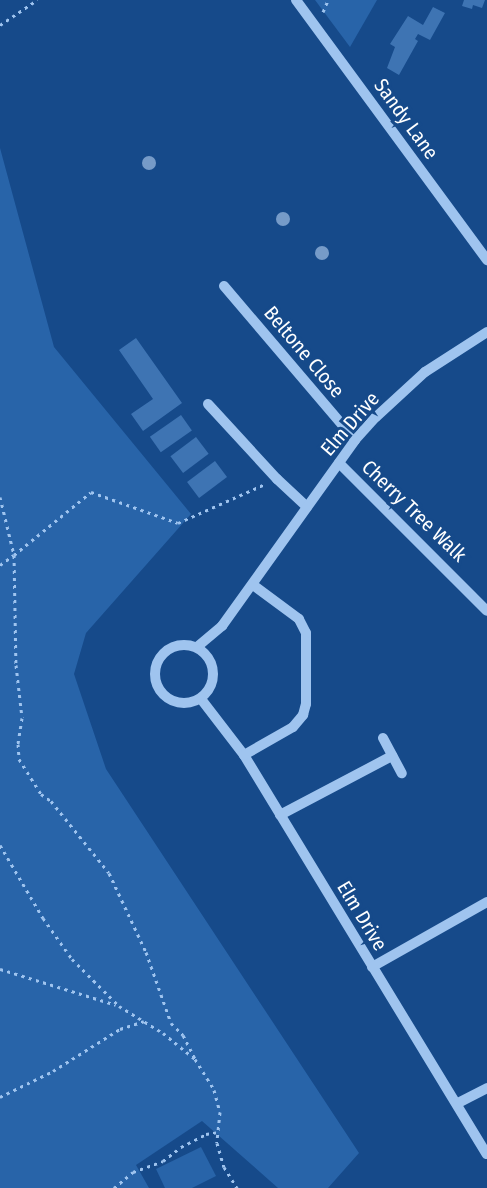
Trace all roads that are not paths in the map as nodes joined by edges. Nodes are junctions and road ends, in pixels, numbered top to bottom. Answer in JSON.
{"nodes":[{"id":1,"x":296,"y":0,"type":"edge"},
{"id":2,"x":487,"y":260,"type":"edge"},
{"id":3,"x":225,"y":286,"type":"dead end"},
{"id":4,"x":487,"y":332,"type":"edge"},
{"id":5,"x":208,"y":404,"type":"dead end"},
{"id":6,"x":355,"y":441,"type":"junction"},
{"id":7,"x":339,"y":464,"type":"junction"},
{"id":8,"x":308,"y":507,"type":"junction"},
{"id":9,"x":252,"y":585,"type":"junction"},
{"id":10,"x":487,"y":611,"type":"edge"},
{"id":11,"x":197,"y":647,"type":"junction"},
{"id":12,"x":201,"y":699,"type":"junction"},
{"id":13,"x":383,"y":738,"type":"dead end"},
{"id":14,"x":244,"y":755,"type":"junction"},
{"id":15,"x":392,"y":756,"type":"junction"},
{"id":16,"x":402,"y":773,"type":"dead end"},
{"id":17,"x":280,"y":815,"type":"junction"},
{"id":18,"x":487,"y":902,"type":"edge"},
{"id":19,"x":372,"y":967,"type":"junction"},
{"id":20,"x":487,"y":1088,"type":"edge"},
{"id":21,"x":458,"y":1104,"type":"junction"},
{"id":22,"x":487,"y":1154,"type":"edge"}],
"edges":[{"from":1,"to":2,"type":"street","name":"Sandy Lane"},
{"from":3,"to":6,"type":"street","name":"Beltone Close"},
{"from":4,"to":6,"type":"street","name":"Elm Drive"},
{"from":5,"to":8,"type":"street"},
{"from":6,"to":7,"type":"street","name":"Elm Drive"},
{"from":7,"to":8,"type":"street","name":"Elm Drive"},
{"from":7,"to":10,"type":"street","name":"Cherry Tree Walk"},
{"from":8,"to":9,"type":"street","name":"Elm Drive"},
{"from":9,"to":11,"type":"street","name":"Elm Drive"},
{"from":9,"to":14,"type":"street"},
{"from":11,"to":12,"type":"street"},
{"from":11,"to":12,"type":"street"},
{"from":12,"to":14,"type":"street","name":"Elm Drive"},
{"from":13,"to":15,"type":"street"},
{"from":14,"to":17,"type":"street","name":"Elm Drive"},
{"from":15,"to":16,"type":"street"},
{"from":15,"to":17,"type":"street"},
{"from":17,"to":19,"type":"street","name":"Elm Drive"},
{"from":18,"to":19,"type":"street"},
{"from":19,"to":21,"type":"street","name":"Elm Drive"},
{"from":20,"to":21,"type":"street"},
{"from":21,"to":22,"type":"street","name":"Elm Drive"}]}
